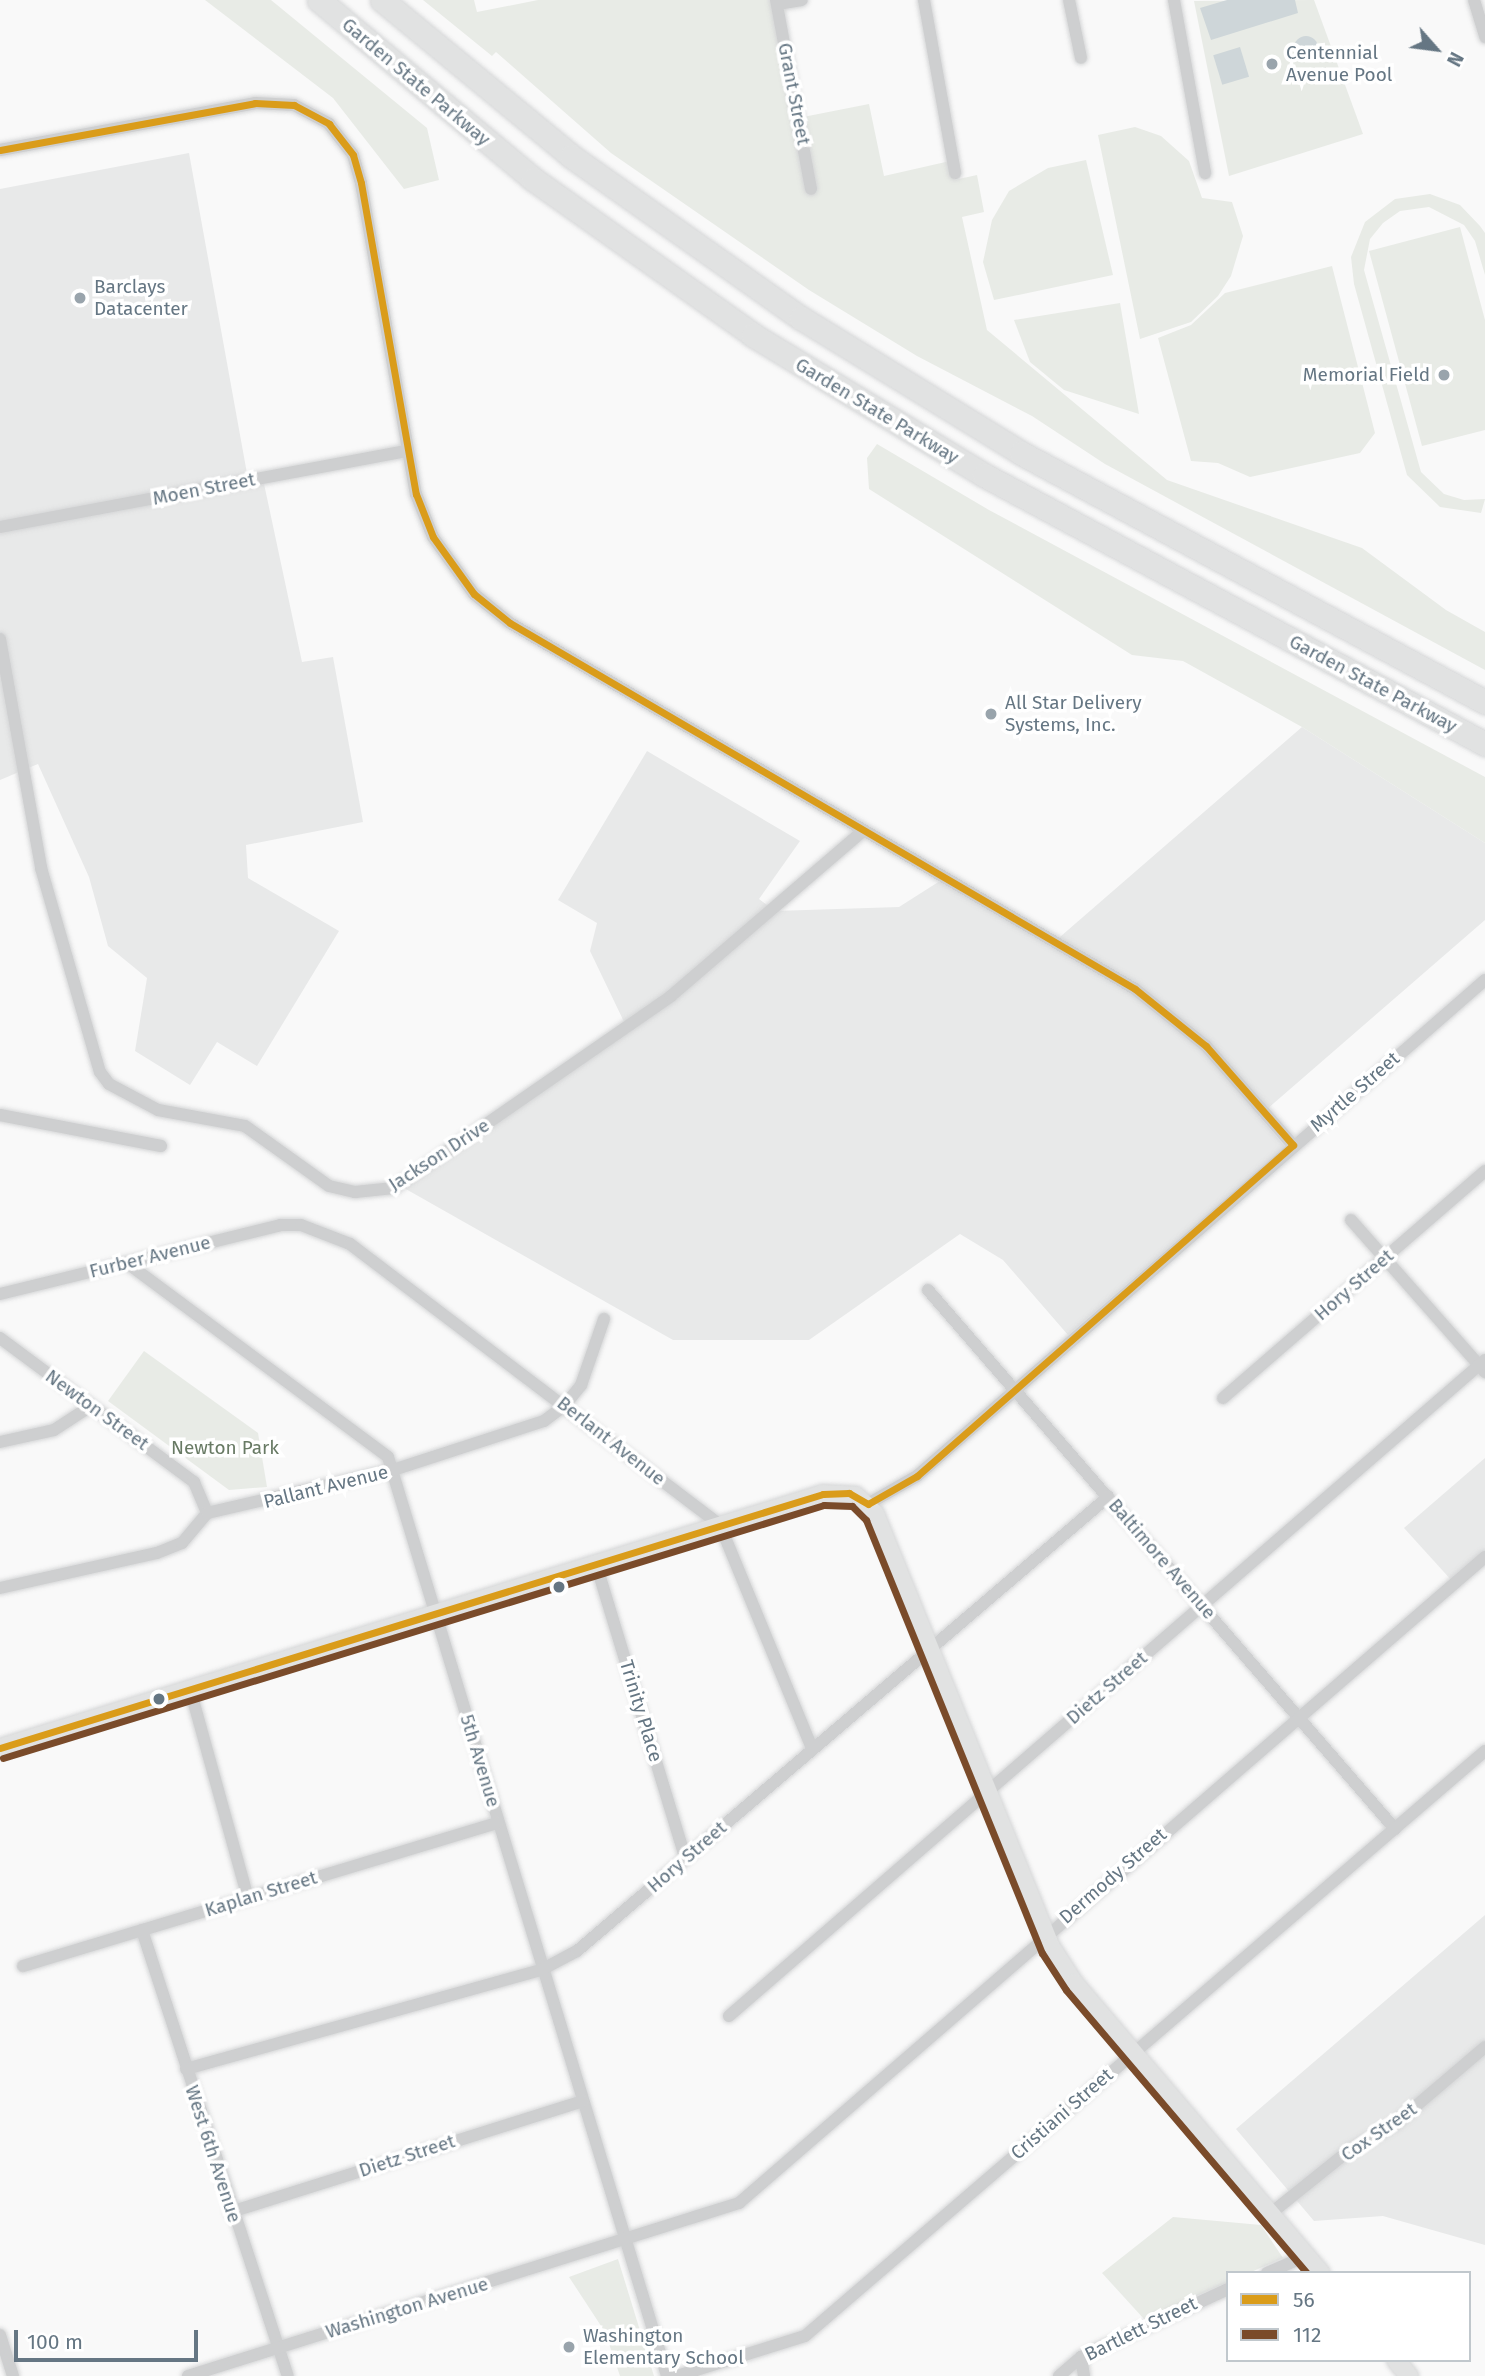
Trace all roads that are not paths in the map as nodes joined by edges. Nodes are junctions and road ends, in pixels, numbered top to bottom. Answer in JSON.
{"nodes":[{"id":1,"x":319,"y":0,"type":"edge"},
{"id":2,"x":382,"y":0,"type":"edge"},
{"id":3,"x":400,"y":0,"type":"edge"},
{"id":4,"x":802,"y":0,"type":"edge"},
{"id":5,"x":924,"y":0,"type":"edge"},
{"id":6,"x":1069,"y":0,"type":"edge"},
{"id":7,"x":1174,"y":0,"type":"edge"},
{"id":8,"x":1474,"y":0,"type":"edge"},
{"id":9,"x":776,"y":2,"type":"edge"},
{"id":10,"x":1485,"y":37,"type":"edge"},
{"id":11,"x":1081,"y":58,"type":"dead end"},
{"id":12,"x":500,"y":100,"type":"junction"},
{"id":13,"x":0,"y":150,"type":"edge"},
{"id":14,"x":955,"y":173,"type":"dead end"},
{"id":15,"x":1205,"y":173,"type":"dead end"},
{"id":16,"x":811,"y":189,"type":"dead end"},
{"id":17,"x":407,"y":451,"type":"junction"},
{"id":18,"x":0,"y":527,"type":"edge"},
{"id":19,"x":0,"y":639,"type":"edge"},
{"id":20,"x":1485,"y":702,"type":"edge"},
{"id":21,"x":1485,"y":744,"type":"edge"},
{"id":22,"x":863,"y":831,"type":"junction"},
{"id":23,"x":1485,"y":980,"type":"edge"},
{"id":24,"x":0,"y":1115,"type":"edge"},
{"id":25,"x":1293,"y":1145,"type":"junction"},
{"id":26,"x":161,"y":1146,"type":"dead end"},
{"id":27,"x":1485,"y":1171,"type":"edge"},
{"id":28,"x":1351,"y":1220,"type":"dead end"},
{"id":29,"x":301,"y":1225,"type":"joint"},
{"id":30,"x":1385,"y":1258,"type":"junction"},
{"id":31,"x":127,"y":1263,"type":"junction"},
{"id":32,"x":928,"y":1290,"type":"dead end"},
{"id":33,"x":0,"y":1294,"type":"edge"},
{"id":34,"x":604,"y":1319,"type":"dead end"},
{"id":35,"x":0,"y":1338,"type":"edge"},
{"id":36,"x":1483,"y":1366,"type":"edge"},
{"id":37,"x":1014,"y":1389,"type":"junction"},
{"id":38,"x":1223,"y":1398,"type":"dead end"},
{"id":39,"x":565,"y":1405,"type":"junction"},
{"id":40,"x":91,"y":1406,"type":"junction"},
{"id":41,"x":0,"y":1443,"type":"edge"},
{"id":42,"x":393,"y":1471,"type":"junction"},
{"id":43,"x":1108,"y":1497,"type":"junction"},
{"id":44,"x":868,"y":1504,"type":"junction"},
{"id":45,"x":207,"y":1513,"type":"junction"},
{"id":46,"x":720,"y":1526,"type":"junction"},
{"id":47,"x":1485,"y":1557,"type":"edge"},
{"id":48,"x":596,"y":1564,"type":"junction"},
{"id":49,"x":0,"y":1588,"type":"edge"},
{"id":50,"x":1202,"y":1606,"type":"junction"},
{"id":51,"x":435,"y":1614,"type":"junction"},
{"id":52,"x":930,"y":1650,"type":"junction"},
{"id":53,"x":190,"y":1689,"type":"junction"},
{"id":54,"x":1298,"y":1717,"type":"junction"},
{"id":55,"x":0,"y":1748,"type":"edge"},
{"id":56,"x":813,"y":1748,"type":"junction"},
{"id":57,"x":1485,"y":1751,"type":"edge"},
{"id":58,"x":985,"y":1794,"type":"junction"},
{"id":59,"x":498,"y":1822,"type":"junction"},
{"id":60,"x":1395,"y":1829,"type":"junction"},
{"id":61,"x":685,"y":1857,"type":"junction"},
{"id":62,"x":248,"y":1898,"type":"junction"},
{"id":63,"x":142,"y":1930,"type":"junction"},
{"id":64,"x":1045,"y":1934,"type":"junction"},
{"id":65,"x":23,"y":1966,"type":"dead end"},
{"id":66,"x":543,"y":1969,"type":"junction"},
{"id":67,"x":729,"y":2016,"type":"dead end"},
{"id":68,"x":1485,"y":2047,"type":"edge"},
{"id":69,"x":1134,"y":2053,"type":"junction"},
{"id":70,"x":186,"y":2069,"type":"junction"},
{"id":71,"x":583,"y":2101,"type":"junction"},
{"id":72,"x":232,"y":2212,"type":"junction"},
{"id":73,"x":1270,"y":2214,"type":"junction"},
{"id":74,"x":626,"y":2240,"type":"junction"},
{"id":75,"x":1306,"y":2256,"type":"junction"},
{"id":76,"x":1272,"y":2271,"type":"edge"},
{"id":77,"x":1319,"y":2271,"type":"edge"},
{"id":78,"x":1226,"y":2290,"type":"edge"},
{"id":79,"x":0,"y":2335,"type":"edge"},
{"id":80,"x":278,"y":2349,"type":"junction"},
{"id":81,"x":1081,"y":2357,"type":"junction"},
{"id":82,"x":12,"y":2376,"type":"edge"},
{"id":83,"x":188,"y":2376,"type":"edge"},
{"id":84,"x":288,"y":2376,"type":"edge"},
{"id":85,"x":667,"y":2376,"type":"edge"},
{"id":86,"x":677,"y":2376,"type":"edge"},
{"id":87,"x":1059,"y":2376,"type":"edge"},
{"id":88,"x":1084,"y":2376,"type":"edge"}],
"edges":[{"from":1,"to":21,"type":"highway","name":"Garden State Parkway"},
{"from":2,"to":12,"type":"highway","name":"Garden State Parkway"},
{"from":3,"to":12,"type":"highway"},
{"from":4,"to":9,"type":"street"},
{"from":5,"to":14,"type":"street"},
{"from":6,"to":11,"type":"street"},
{"from":7,"to":15,"type":"street"},
{"from":8,"to":10,"type":"street"},
{"from":9,"to":16,"type":"street","name":"Grant Street"},
{"from":12,"to":20,"type":"highway","name":"Garden State Parkway"},
{"from":13,"to":17,"type":"street"},
{"from":17,"to":18,"type":"street","name":"Moen Street"},
{"from":17,"to":22,"type":"street"},
{"from":19,"to":22,"type":"street","name":"Jackson Drive"},
{"from":22,"to":25,"type":"street"},
{"from":23,"to":25,"type":"street","name":"Myrtle Street"},
{"from":24,"to":26,"type":"street"},
{"from":25,"to":37,"type":"street","name":"Myrtle Street"},
{"from":27,"to":30,"type":"street","name":"Hory Street"},
{"from":28,"to":30,"type":"street"},
{"from":29,"to":31,"type":"street","name":"Furber Avenue"},
{"from":29,"to":39,"type":"street","name":"Berlant Avenue"},
{"from":30,"to":36,"type":"street"},
{"from":30,"to":38,"type":"street","name":"Hory Street"},
{"from":31,"to":33,"type":"street","name":"Furber Avenue"},
{"from":31,"to":42,"type":"street","name":"5th Avenue"},
{"from":32,"to":37,"type":"street","name":"Baltimore Avenue"},
{"from":34,"to":39,"type":"street","name":"Pallant Avenue"},
{"from":35,"to":40,"type":"street","name":"Newton Street"},
{"from":36,"to":50,"type":"street","name":"Dietz Street"},
{"from":37,"to":43,"type":"street","name":"Baltimore Avenue"},
{"from":37,"to":44,"type":"street","name":"Myrtle Street"},
{"from":39,"to":42,"type":"street","name":"Pallant Avenue"},
{"from":39,"to":46,"type":"street","name":"Berlant Avenue"},
{"from":40,"to":41,"type":"street"},
{"from":40,"to":45,"type":"street","name":"Newton Street"},
{"from":42,"to":45,"type":"street","name":"Pallant Avenue"},
{"from":42,"to":51,"type":"street","name":"5th Avenue"},
{"from":43,"to":50,"type":"street","name":"Baltimore Avenue"},
{"from":43,"to":52,"type":"street","name":"Hory Street"},
{"from":44,"to":46,"type":"main road"},
{"from":44,"to":52,"type":"main road"},
{"from":45,"to":49,"type":"street"},
{"from":46,"to":48,"type":"main road"},
{"from":46,"to":56,"type":"street","name":"Berlant Avenue"},
{"from":47,"to":54,"type":"street","name":"Dermody Street"},
{"from":48,"to":51,"type":"main road"},
{"from":48,"to":61,"type":"street","name":"Trinity Place"},
{"from":50,"to":54,"type":"street","name":"Baltimore Avenue"},
{"from":50,"to":58,"type":"street","name":"Dietz Street"},
{"from":51,"to":53,"type":"main road"},
{"from":51,"to":59,"type":"street","name":"5th Avenue"},
{"from":52,"to":56,"type":"street","name":"Hory Street"},
{"from":52,"to":58,"type":"main road"},
{"from":53,"to":55,"type":"main road"},
{"from":53,"to":62,"type":"street"},
{"from":54,"to":60,"type":"street","name":"Baltimore Avenue"},
{"from":54,"to":64,"type":"street","name":"Dermody Street"},
{"from":56,"to":61,"type":"street","name":"Hory Street"},
{"from":57,"to":60,"type":"street","name":"Cristiani Street"},
{"from":58,"to":64,"type":"main road"},
{"from":58,"to":67,"type":"street","name":"Dietz Street"},
{"from":59,"to":62,"type":"street","name":"Kaplan Street"},
{"from":59,"to":66,"type":"street","name":"5th Avenue"},
{"from":60,"to":69,"type":"street","name":"Cristiani Street"},
{"from":61,"to":66,"type":"street","name":"Hory Street"},
{"from":62,"to":63,"type":"street","name":"Kaplan Street"},
{"from":63,"to":65,"type":"street","name":"Kaplan Street"},
{"from":63,"to":70,"type":"street","name":"West 6th Avenue"},
{"from":64,"to":69,"type":"main road"},
{"from":64,"to":74,"type":"street","name":"Dermody Street"},
{"from":66,"to":70,"type":"street","name":"Hory Street"},
{"from":66,"to":71,"type":"street","name":"5th Avenue"},
{"from":68,"to":73,"type":"street","name":"Cox Street"},
{"from":69,"to":73,"type":"main road"},
{"from":69,"to":86,"type":"street","name":"Cristiani Street"},
{"from":70,"to":72,"type":"street","name":"West 6th Avenue"},
{"from":71,"to":72,"type":"street","name":"Dietz Street"},
{"from":71,"to":74,"type":"street","name":"5th Avenue"},
{"from":72,"to":80,"type":"street","name":"West 6th Avenue"},
{"from":73,"to":75,"type":"main road"},
{"from":74,"to":80,"type":"street","name":"Washington Avenue"},
{"from":74,"to":85,"type":"street","name":"5th Avenue"},
{"from":75,"to":76,"type":"street"},
{"from":75,"to":77,"type":"main road"},
{"from":78,"to":81,"type":"street","name":"Bartlett Street"},
{"from":79,"to":82,"type":"street"},
{"from":80,"to":83,"type":"street","name":"Washington Avenue"},
{"from":80,"to":84,"type":"street","name":"West 6th Avenue"},
{"from":81,"to":87,"type":"street","name":"Bartlett Street"},
{"from":81,"to":88,"type":"street"}]}
